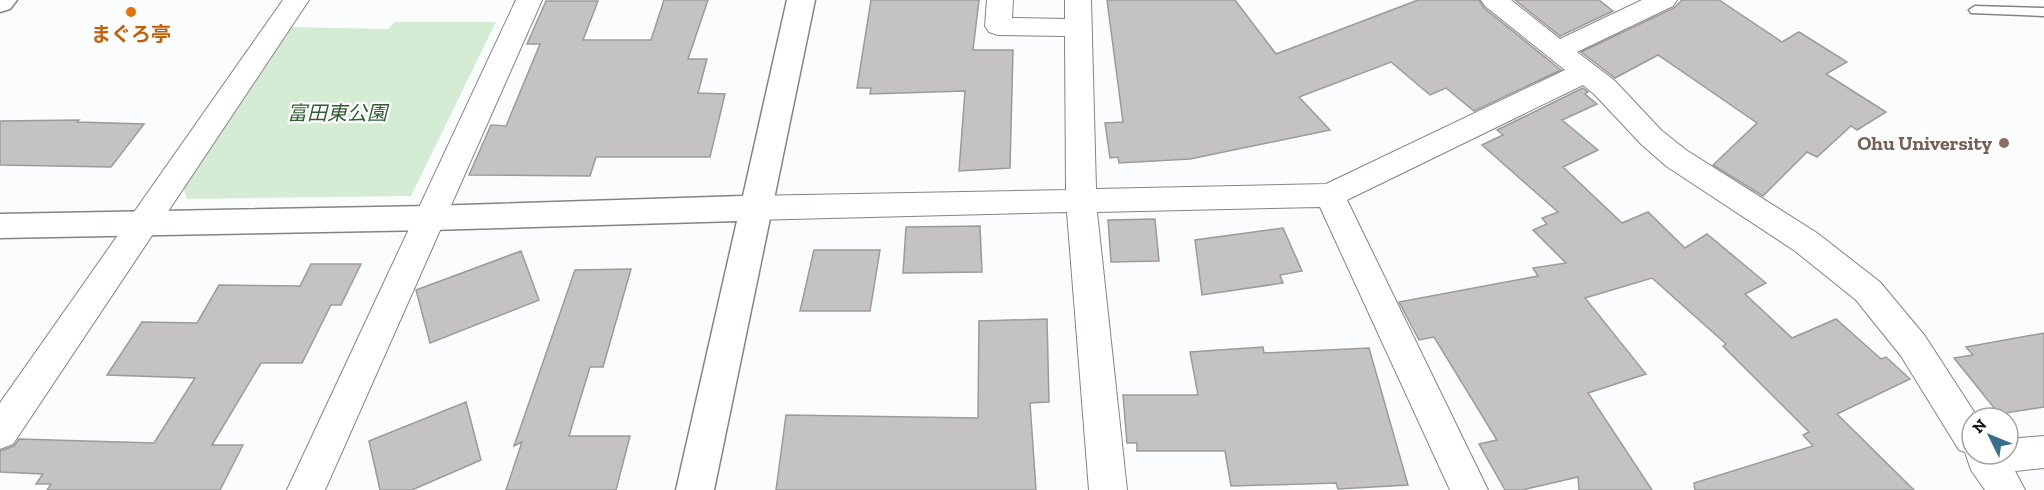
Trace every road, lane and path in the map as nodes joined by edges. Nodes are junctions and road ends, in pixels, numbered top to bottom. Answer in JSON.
{"nodes":[{"id":1,"x":3,"y":0,"type":"edge"},
{"id":2,"x":296,"y":0,"type":"edge"},
{"id":3,"x":529,"y":0,"type":"edge"},
{"id":4,"x":801,"y":0,"type":"edge"},
{"id":5,"x":1000,"y":0,"type":"edge"},
{"id":6,"x":1078,"y":0,"type":"edge"},
{"id":7,"x":1494,"y":0,"type":"edge"},
{"id":8,"x":1664,"y":0,"type":"edge"},
{"id":9,"x":0,"y":3,"type":"edge"},
{"id":10,"x":1975,"y":10,"type":"dead end"},
{"id":11,"x":2044,"y":12,"type":"edge"},
{"id":12,"x":1077,"y":28,"type":"junction"},
{"id":13,"x":1559,"y":50,"type":"junction"},
{"id":14,"x":1585,"y":72,"type":"junction"},
{"id":15,"x":1329,"y":195,"type":"junction"},
{"id":16,"x":1081,"y":202,"type":"junction"},
{"id":17,"x":755,"y":208,"type":"junction"},
{"id":18,"x":430,"y":218,"type":"junction"},
{"id":19,"x":141,"y":224,"type":"junction"},
{"id":20,"x":0,"y":226,"type":"edge"},
{"id":21,"x":1960,"y":420,"type":"edge"},
{"id":22,"x":0,"y":434,"type":"edge"},
{"id":23,"x":2020,"y":451,"type":"edge"},
{"id":24,"x":2044,"y":452,"type":"edge"},
{"id":25,"x":1990,"y":466,"type":"edge"},
{"id":26,"x":306,"y":490,"type":"edge"},
{"id":27,"x":695,"y":490,"type":"edge"},
{"id":28,"x":1108,"y":490,"type":"edge"},
{"id":29,"x":1469,"y":490,"type":"edge"},
{"id":30,"x":2006,"y":490,"type":"edge"}],
"edges":[{"from":1,"to":9,"type":"street"},
{"from":2,"to":19,"type":"street"},
{"from":3,"to":18,"type":"street"},
{"from":4,"to":17,"type":"street"},
{"from":5,"to":12,"type":"street"},
{"from":6,"to":12,"type":"street"},
{"from":7,"to":13,"type":"street"},
{"from":8,"to":13,"type":"street"},
{"from":10,"to":11,"type":"lane"},
{"from":12,"to":16,"type":"street"},
{"from":13,"to":14,"type":"street"},
{"from":14,"to":15,"type":"street"},
{"from":14,"to":21,"type":"street"},
{"from":15,"to":16,"type":"street"},
{"from":15,"to":29,"type":"street"},
{"from":16,"to":17,"type":"street"},
{"from":16,"to":28,"type":"street"},
{"from":17,"to":18,"type":"street"},
{"from":17,"to":27,"type":"street"},
{"from":18,"to":19,"type":"street"},
{"from":18,"to":26,"type":"street"},
{"from":19,"to":20,"type":"street"},
{"from":19,"to":22,"type":"street"},
{"from":23,"to":24,"type":"street"},
{"from":25,"to":30,"type":"street"}]}
